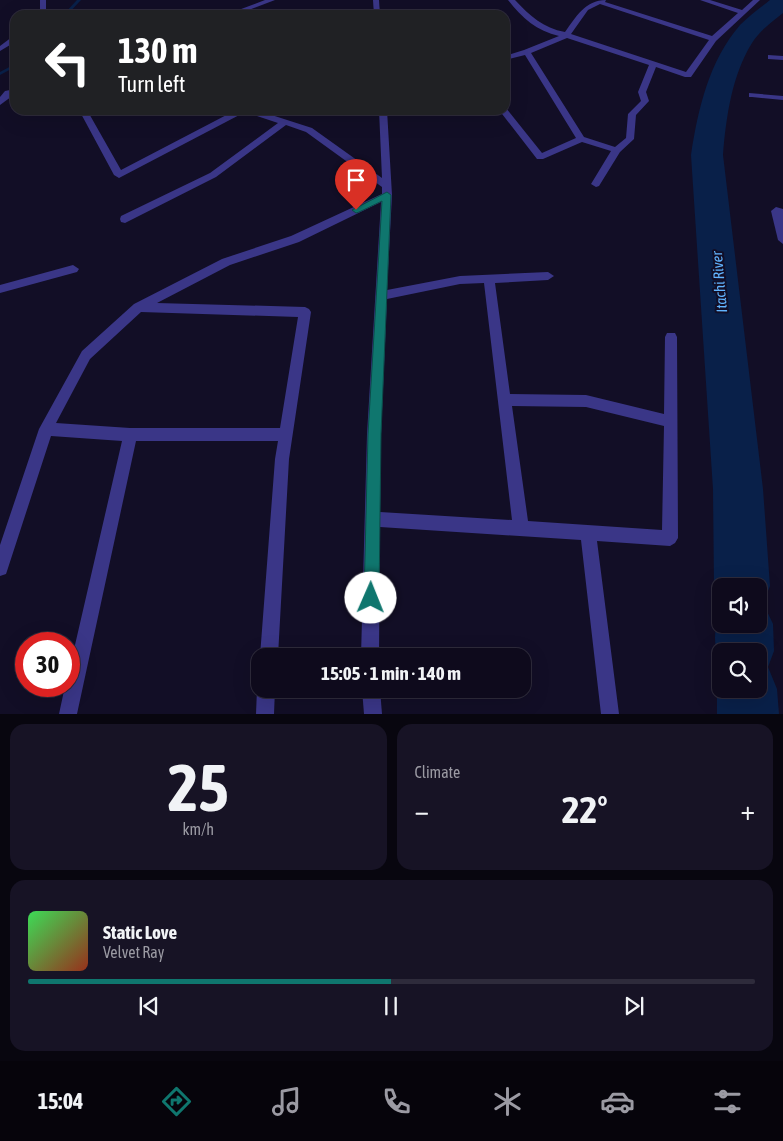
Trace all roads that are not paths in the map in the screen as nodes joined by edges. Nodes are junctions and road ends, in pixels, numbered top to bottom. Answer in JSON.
{"nodes":[{"id":1,"x":272,"y":0,"type":"edge"},
{"id":2,"x":511,"y":0,"type":"edge"},
{"id":3,"x":703,"y":0,"type":"edge"},
{"id":4,"x":756,"y":0,"type":"edge"},
{"id":5,"x":601,"y":1,"type":"edge"},
{"id":6,"x":257,"y":2,"type":"edge"},
{"id":7,"x":239,"y":10,"type":"edge"},
{"id":8,"x":743,"y":12,"type":"junction"},
{"id":9,"x":567,"y":35,"type":"junction"},
{"id":10,"x":713,"y":39,"type":"junction"},
{"id":11,"x":527,"y":52,"type":"junction"},
{"id":12,"x":510,"y":57,"type":"edge"},
{"id":13,"x":771,"y":57,"type":"dead end"},
{"id":14,"x":783,"y":58,"type":"edge"},
{"id":15,"x":653,"y":64,"type":"junction"},
{"id":16,"x":10,"y":92,"type":"edge"},
{"id":17,"x":752,"y":95,"type":"dead end"},
{"id":18,"x":783,"y":98,"type":"edge"},
{"id":19,"x":0,"y":102,"type":"edge"},
{"id":20,"x":86,"y":115,"type":"edge"},
{"id":21,"x":232,"y":115,"type":"edge"},
{"id":22,"x":263,"y":115,"type":"edge"},
{"id":23,"x":383,"y":115,"type":"edge"},
{"id":24,"x":507,"y":115,"type":"edge"},
{"id":25,"x":285,"y":122,"type":"junction"},
{"id":26,"x":581,"y":139,"type":"junction"},
{"id":27,"x":616,"y":150,"type":"junction"},
{"id":28,"x":596,"y":184,"type":"dead end"},
{"id":29,"x":387,"y":190,"type":"junction"},
{"id":30,"x":783,"y":212,"type":"edge"},
{"id":31,"x":125,"y":219,"type":"dead end"},
{"id":32,"x":783,"y":240,"type":"edge"},
{"id":33,"x":73,"y":269,"type":"dead end"},
{"id":34,"x":548,"y":276,"type":"dead end"},
{"id":35,"x":489,"y":279,"type":"junction"},
{"id":36,"x":0,"y":289,"type":"edge"},
{"id":37,"x":383,"y":295,"type":"junction"},
{"id":38,"x":138,"y":307,"type":"junction"},
{"id":39,"x":671,"y":338,"type":"dead end"},
{"id":40,"x":505,"y":400,"type":"junction"},
{"id":41,"x":670,"y":422,"type":"junction"},
{"id":42,"x":46,"y":430,"type":"junction"},
{"id":43,"x":286,"y":434,"type":"junction"},
{"id":44,"x":130,"y":435,"type":"junction"},
{"id":45,"x":373,"y":519,"type":"junction"},
{"id":46,"x":521,"y":529,"type":"junction"},
{"id":47,"x":588,"y":533,"type":"junction"},
{"id":48,"x":0,"y":568,"type":"edge"},
{"id":49,"x":270,"y":648,"type":"edge"},
{"id":50,"x":370,"y":648,"type":"edge"},
{"id":51,"x":266,"y":698,"type":"edge"},
{"id":52,"x":372,"y":698,"type":"edge"},
{"id":53,"x":68,"y":714,"type":"edge"},
{"id":54,"x":265,"y":714,"type":"edge"},
{"id":55,"x":373,"y":714,"type":"edge"},
{"id":56,"x":610,"y":714,"type":"edge"}],
"edges":[{"from":1,"to":6,"type":"street"},
{"from":2,"to":9,"type":"street"},
{"from":3,"to":8,"type":"street"},
{"from":4,"to":8,"type":"street"},
{"from":5,"to":9,"type":"street"},
{"from":5,"to":10,"type":"street"},
{"from":6,"to":7,"type":"street"},
{"from":8,"to":10,"type":"street"},
{"from":9,"to":11,"type":"street"},
{"from":9,"to":15,"type":"street"},
{"from":10,"to":15,"type":"street"},
{"from":11,"to":12,"type":"street"},
{"from":11,"to":26,"type":"street"},
{"from":13,"to":14,"type":"street"},
{"from":15,"to":27,"type":"street"},
{"from":16,"to":19,"type":"street"},
{"from":17,"to":18,"type":"street"},
{"from":20,"to":21,"type":"street"},
{"from":22,"to":25,"type":"street"},
{"from":23,"to":29,"type":"street"},
{"from":24,"to":26,"type":"street"},
{"from":25,"to":29,"type":"street"},
{"from":25,"to":31,"type":"street"},
{"from":26,"to":27,"type":"street"},
{"from":27,"to":28,"type":"street"},
{"from":29,"to":37,"type":"street"},
{"from":29,"to":38,"type":"street"},
{"from":30,"to":32,"type":"street"},
{"from":33,"to":36,"type":"street"},
{"from":34,"to":35,"type":"street"},
{"from":35,"to":37,"type":"street"},
{"from":35,"to":40,"type":"street"},
{"from":37,"to":45,"type":"street"},
{"from":38,"to":42,"type":"street"},
{"from":38,"to":43,"type":"street"},
{"from":39,"to":41,"type":"street"},
{"from":40,"to":41,"type":"street"},
{"from":40,"to":46,"type":"street"},
{"from":41,"to":47,"type":"street"},
{"from":42,"to":44,"type":"street"},
{"from":42,"to":48,"type":"street"},
{"from":43,"to":44,"type":"street"},
{"from":43,"to":49,"type":"street"},
{"from":44,"to":53,"type":"street"},
{"from":45,"to":46,"type":"street"},
{"from":45,"to":50,"type":"street"},
{"from":46,"to":47,"type":"street"},
{"from":47,"to":56,"type":"street"},
{"from":51,"to":54,"type":"street"},
{"from":52,"to":55,"type":"street"}]}
